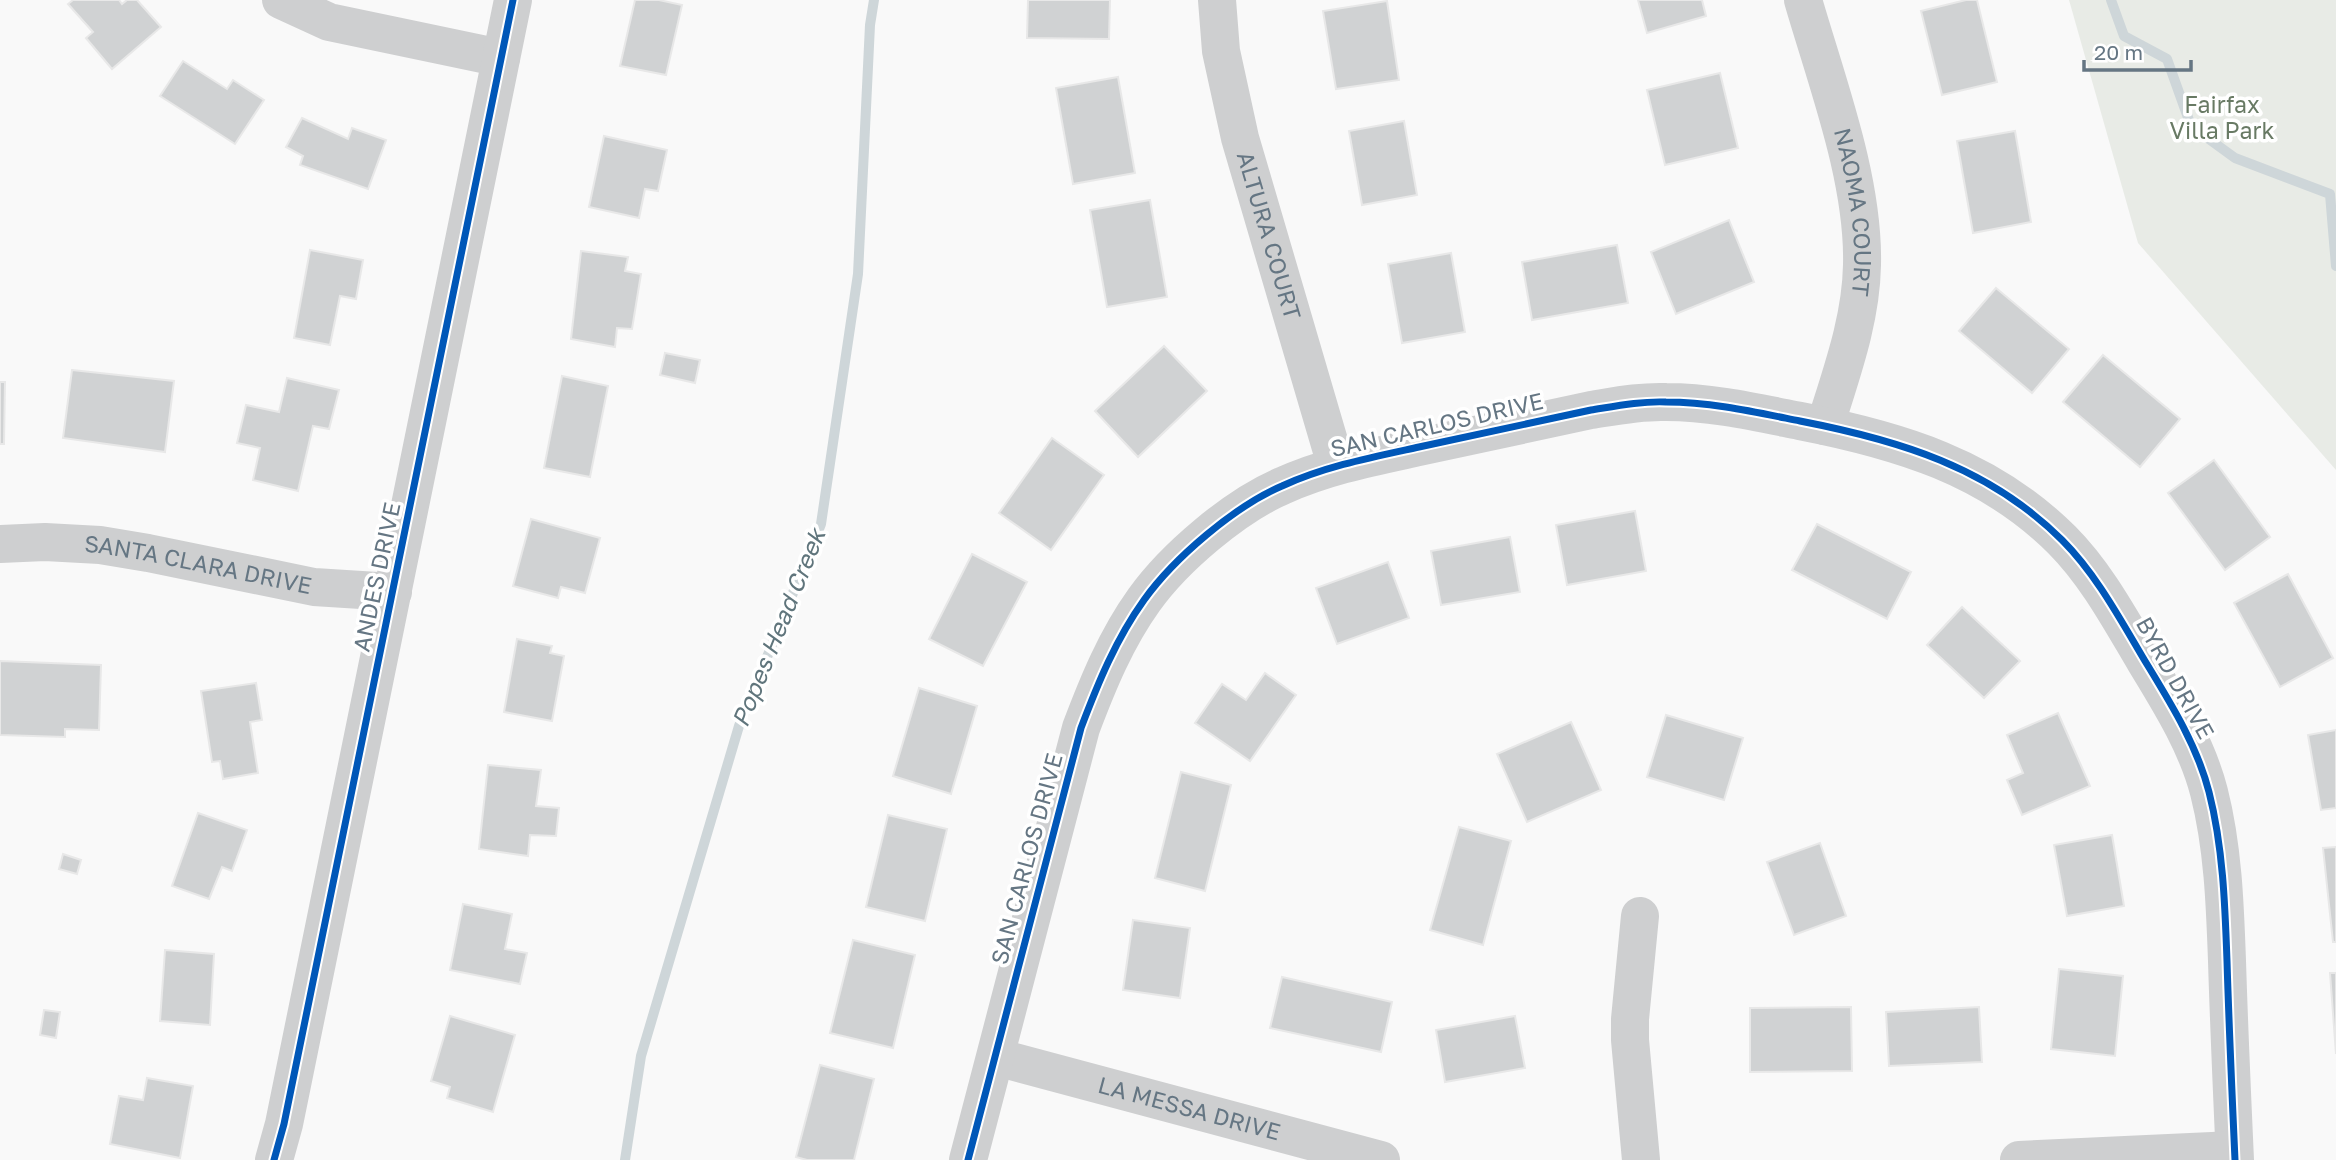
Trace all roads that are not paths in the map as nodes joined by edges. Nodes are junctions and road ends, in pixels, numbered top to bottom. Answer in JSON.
{"nodes":[{"id":1,"x":281,"y":0,"type":"edge"},
{"id":2,"x":513,"y":0,"type":"edge"},
{"id":3,"x":1217,"y":0,"type":"edge"},
{"id":4,"x":1803,"y":0,"type":"edge"},
{"id":5,"x":501,"y":58,"type":"junction"},
{"id":6,"x":1825,"y":426,"type":"junction"},
{"id":7,"x":1336,"y":466,"type":"junction"},
{"id":8,"x":0,"y":544,"type":"edge"},
{"id":9,"x":393,"y":592,"type":"junction"},
{"id":10,"x":1640,"y":916,"type":"dead end"},
{"id":11,"x":996,"y":1057,"type":"junction"},
{"id":12,"x":2235,"y":1155,"type":"edge"},
{"id":13,"x":274,"y":1160,"type":"edge"},
{"id":14,"x":968,"y":1160,"type":"edge"},
{"id":15,"x":1381,"y":1160,"type":"edge"},
{"id":16,"x":1641,"y":1160,"type":"edge"},
{"id":17,"x":2019,"y":1160,"type":"edge"}],
"edges":[{"from":1,"to":5,"type":"street"},
{"from":2,"to":5,"type":"street","name":"ANDES DRIVE"},
{"from":3,"to":7,"type":"street","name":"ALTURA COURT"},
{"from":4,"to":6,"type":"street","name":"NAOMA COURT"},
{"from":5,"to":9,"type":"street","name":"ANDES DRIVE"},
{"from":6,"to":7,"type":"street","name":"SAN CARLOS DRIVE"},
{"from":6,"to":12,"type":"street","name":"BYRD DRIVE"},
{"from":7,"to":11,"type":"street","name":"SAN CARLOS DRIVE"},
{"from":8,"to":9,"type":"street","name":"SANTA CLARA DRIVE"},
{"from":9,"to":13,"type":"street","name":"ANDES DRIVE"},
{"from":10,"to":16,"type":"street"},
{"from":11,"to":14,"type":"street","name":"SAN CARLOS DRIVE"},
{"from":11,"to":15,"type":"street","name":"LA MESSA DRIVE"},
{"from":12,"to":17,"type":"street"}]}
